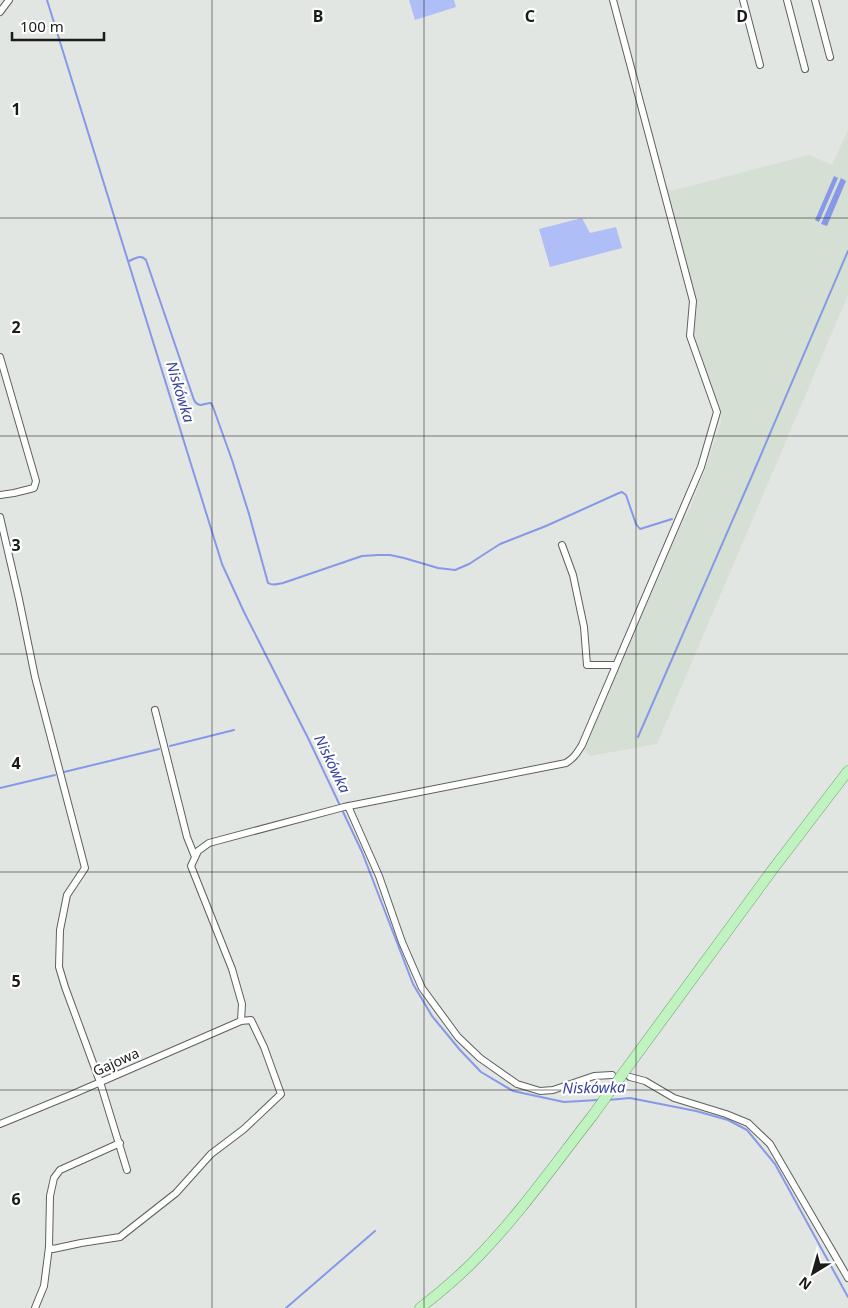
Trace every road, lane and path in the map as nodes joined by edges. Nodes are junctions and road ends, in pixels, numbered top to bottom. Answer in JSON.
{"nodes":[{"id":1,"x":9,"y":0,"type":"edge"},
{"id":2,"x":613,"y":0,"type":"edge"},
{"id":3,"x":743,"y":0,"type":"edge"},
{"id":4,"x":787,"y":0,"type":"edge"},
{"id":5,"x":815,"y":0,"type":"edge"},
{"id":6,"x":0,"y":12,"type":"edge"},
{"id":7,"x":830,"y":57,"type":"dead end"},
{"id":8,"x":760,"y":65,"type":"dead end"},
{"id":9,"x":805,"y":69,"type":"dead end"},
{"id":10,"x":0,"y":357,"type":"edge"},
{"id":11,"x":0,"y":495,"type":"edge"},
{"id":12,"x":0,"y":517,"type":"edge"},
{"id":13,"x":562,"y":545,"type":"dead end"},
{"id":14,"x":616,"y":665,"type":"junction"},
{"id":15,"x":155,"y":710,"type":"dead end"},
{"id":16,"x":848,"y":770,"type":"edge"},
{"id":17,"x":346,"y":806,"type":"junction"},
{"id":18,"x":195,"y":857,"type":"junction"},
{"id":19,"x":241,"y":1021,"type":"junction"},
{"id":20,"x":612,"y":1074,"type":"dead end"},
{"id":21,"x":627,"y":1074,"type":"junction"},
{"id":22,"x":100,"y":1082,"type":"junction"},
{"id":23,"x":0,"y":1124,"type":"edge"},
{"id":24,"x":120,"y":1143,"type":"junction"},
{"id":25,"x":127,"y":1170,"type":"dead end"},
{"id":26,"x":49,"y":1247,"type":"junction"},
{"id":27,"x":848,"y":1278,"type":"edge"},
{"id":28,"x":35,"y":1308,"type":"edge"},
{"id":29,"x":420,"y":1308,"type":"edge"}],
"edges":[{"from":1,"to":6,"type":"street"},
{"from":2,"to":14,"type":"street"},
{"from":3,"to":8,"type":"street"},
{"from":4,"to":9,"type":"street"},
{"from":5,"to":7,"type":"street"},
{"from":10,"to":11,"type":"street"},
{"from":12,"to":22,"type":"street"},
{"from":13,"to":14,"type":"street"},
{"from":14,"to":17,"type":"street"},
{"from":15,"to":18,"type":"street"},
{"from":16,"to":21,"type":"main road"},
{"from":17,"to":18,"type":"street"},
{"from":17,"to":20,"type":"street"},
{"from":18,"to":19,"type":"street"},
{"from":19,"to":22,"type":"street","name":"Gajowa"},
{"from":19,"to":26,"type":"street"},
{"from":21,"to":27,"type":"street"},
{"from":21,"to":29,"type":"main road","bridge":true},
{"from":22,"to":23,"type":"street","name":"Gajowa"},
{"from":22,"to":24,"type":"street"},
{"from":24,"to":25,"type":"street"},
{"from":24,"to":26,"type":"street"},
{"from":26,"to":28,"type":"street"}]}
